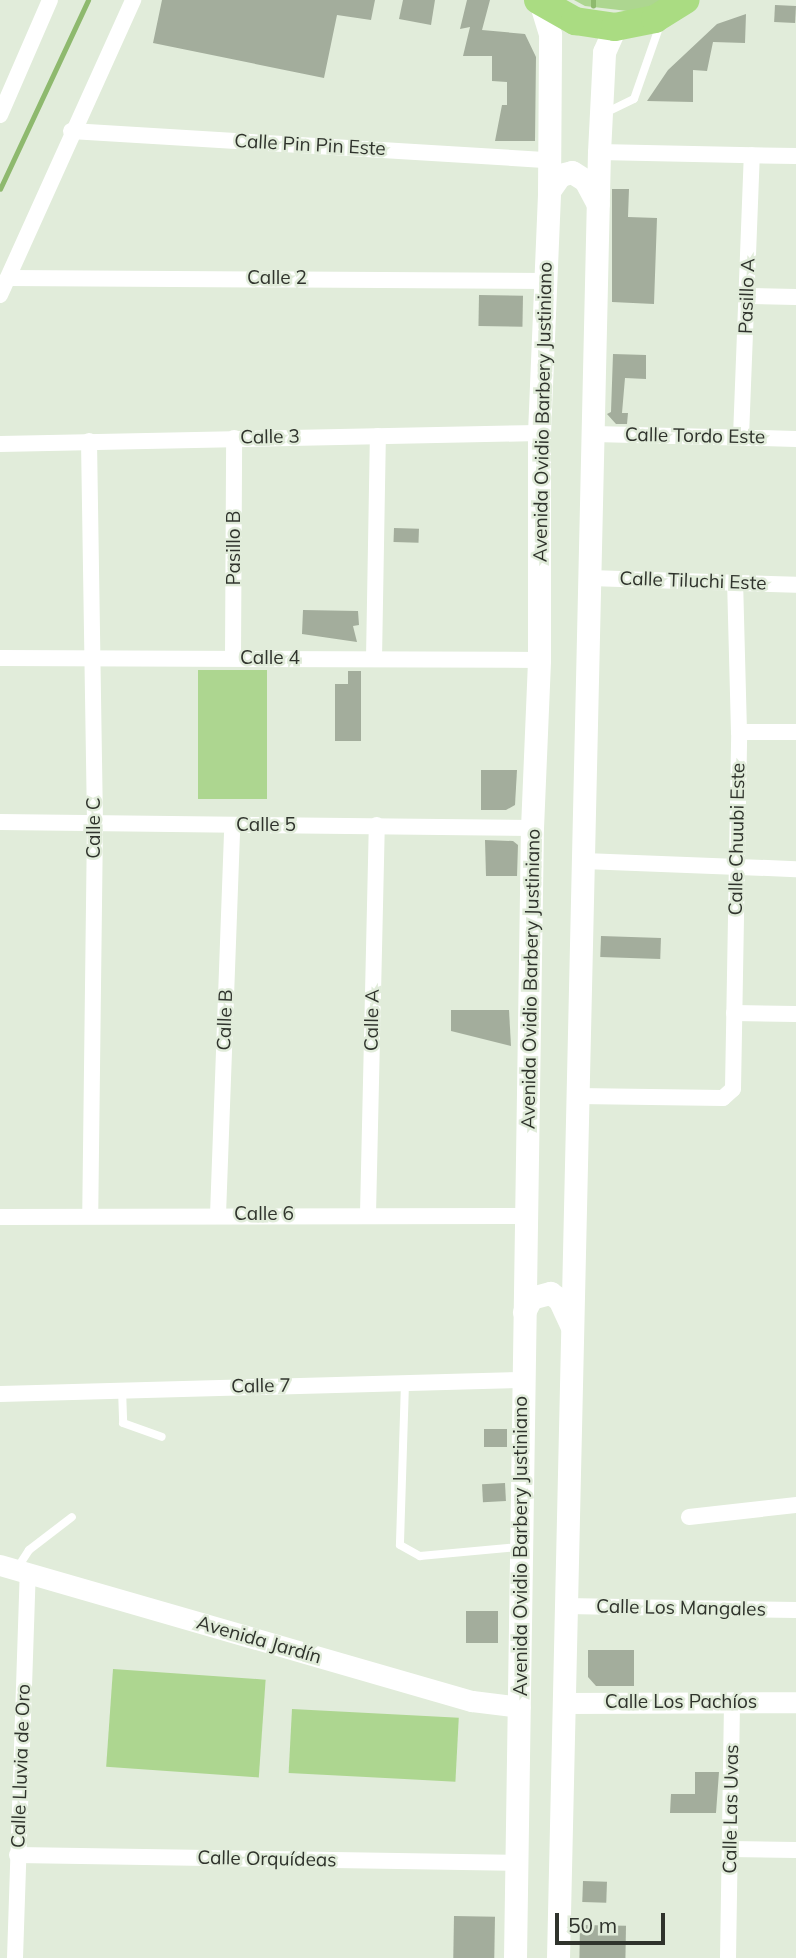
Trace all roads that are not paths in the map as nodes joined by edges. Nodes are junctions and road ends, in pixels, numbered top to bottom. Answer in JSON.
{"nodes":[{"id":1,"x":50,"y":0,"type":"edge"},
{"id":2,"x":133,"y":0,"type":"edge"},
{"id":3,"x":709,"y":0,"type":"edge"},
{"id":4,"x":539,"y":1,"type":"edge"},
{"id":5,"x":674,"y":8,"type":"edge"},
{"id":6,"x":615,"y":27,"type":"junction"},
{"id":7,"x":7,"y":80,"type":"edge"},
{"id":8,"x":0,"y":115,"type":"edge"},
{"id":9,"x":601,"y":115,"type":"junction"},
{"id":10,"x":71,"y":131,"type":"junction"},
{"id":11,"x":599,"y":152,"type":"junction"},
{"id":12,"x":752,"y":155,"type":"junction"},
{"id":13,"x":796,"y":156,"type":"edge"},
{"id":14,"x":548,"y":160,"type":"junction"},
{"id":15,"x":549,"y":191,"type":"junction"},
{"id":16,"x":598,"y":204,"type":"junction"},
{"id":17,"x":8,"y":278,"type":"junction"},
{"id":18,"x":546,"y":281,"type":"junction"},
{"id":19,"x":0,"y":295,"type":"edge"},
{"id":20,"x":747,"y":296,"type":"junction"},
{"id":21,"x":796,"y":297,"type":"edge"},
{"id":22,"x":539,"y":433,"type":"junction"},
{"id":23,"x":594,"y":434,"type":"junction"},
{"id":24,"x":378,"y":436,"type":"junction"},
{"id":25,"x":741,"y":437,"type":"junction"},
{"id":26,"x":234,"y":438,"type":"junction"},
{"id":27,"x":796,"y":439,"type":"edge"},
{"id":28,"x":89,"y":442,"type":"junction"},
{"id":29,"x":0,"y":444,"type":"edge"},
{"id":30,"x":590,"y":578,"type":"junction"},
{"id":31,"x":735,"y":583,"type":"junction"},
{"id":32,"x":796,"y":585,"type":"edge"},
{"id":33,"x":93,"y":657,"type":"junction"},
{"id":34,"x":0,"y":658,"type":"edge"},
{"id":35,"x":233,"y":658,"type":"junction"},
{"id":36,"x":374,"y":659,"type":"junction"},
{"id":37,"x":540,"y":660,"type":"junction"},
{"id":38,"x":739,"y":732,"type":"junction"},
{"id":39,"x":796,"y":732,"type":"edge"},
{"id":40,"x":0,"y":822,"type":"edge"},
{"id":41,"x":95,"y":823,"type":"junction"},
{"id":42,"x":232,"y":825,"type":"junction"},
{"id":43,"x":377,"y":825,"type":"junction"},
{"id":44,"x":532,"y":828,"type":"junction"},
{"id":45,"x":584,"y":861,"type":"junction"},
{"id":46,"x":736,"y":868,"type":"junction"},
{"id":47,"x":796,"y":869,"type":"edge"},
{"id":48,"x":734,"y":1013,"type":"junction"},
{"id":49,"x":796,"y":1014,"type":"edge"},
{"id":50,"x":578,"y":1096,"type":"junction"},
{"id":51,"x":90,"y":1214,"type":"junction"},
{"id":52,"x":368,"y":1214,"type":"junction"},
{"id":53,"x":218,"y":1215,"type":"junction"},
{"id":54,"x":528,"y":1216,"type":"junction"},
{"id":55,"x":0,"y":1217,"type":"edge"},
{"id":56,"x":528,"y":1262,"type":"junction"},
{"id":57,"x":573,"y":1268,"type":"junction"},
{"id":58,"x":524,"y":1312,"type":"junction"},
{"id":59,"x":572,"y":1328,"type":"junction"},
{"id":60,"x":522,"y":1380,"type":"junction"},
{"id":61,"x":405,"y":1383,"type":"junction"},
{"id":62,"x":122,"y":1389,"type":"junction"},
{"id":63,"x":0,"y":1394,"type":"edge"},
{"id":64,"x":162,"y":1437,"type":"dead end"},
{"id":65,"x":796,"y":1505,"type":"edge"},
{"id":66,"x":72,"y":1517,"type":"dead end"},
{"id":67,"x":689,"y":1517,"type":"dead end"},
{"id":68,"x":521,"y":1546,"type":"junction"},
{"id":69,"x":15,"y":1570,"type":"edge"},
{"id":70,"x":566,"y":1606,"type":"junction"},
{"id":71,"x":796,"y":1610,"type":"edge"},
{"id":72,"x":732,"y":1702,"type":"junction"},
{"id":73,"x":796,"y":1702,"type":"edge"},
{"id":74,"x":566,"y":1703,"type":"junction"},
{"id":75,"x":520,"y":1707,"type":"junction"},
{"id":76,"x":730,"y":1849,"type":"junction"},
{"id":77,"x":796,"y":1850,"type":"edge"},
{"id":78,"x":17,"y":1855,"type":"junction"},
{"id":79,"x":516,"y":1863,"type":"junction"},
{"id":80,"x":15,"y":1958,"type":"edge"},
{"id":81,"x":515,"y":1958,"type":"edge"},
{"id":82,"x":558,"y":1958,"type":"edge"},
{"id":83,"x":728,"y":1958,"type":"edge"}],
"edges":[{"from":1,"to":7,"type":"street"},
{"from":2,"to":10,"type":"street"},
{"from":3,"to":5,"type":"highway"},
{"from":4,"to":6,"type":"highway"},
{"from":4,"to":14,"type":"main road","name":"Avenida Ovidio Barbery Justiniano"},
{"from":5,"to":6,"type":"highway"},
{"from":5,"to":9,"type":"lane"},
{"from":6,"to":9,"type":"main road"},
{"from":7,"to":8,"type":"street"},
{"from":9,"to":11,"type":"main road"},
{"from":10,"to":14,"type":"street","name":"Calle Pin Pin Este"},
{"from":10,"to":17,"type":"street"},
{"from":11,"to":12,"type":"street"},
{"from":11,"to":16,"type":"main road"},
{"from":12,"to":13,"type":"street"},
{"from":12,"to":20,"type":"street","name":"Pasillo A"},
{"from":14,"to":15,"type":"main road","name":"Avenida Ovidio Barbery Justiniano"},
{"from":15,"to":16,"type":"main road"},
{"from":15,"to":18,"type":"main road","name":"Avenida Ovidio Barbery Justiniano"},
{"from":16,"to":23,"type":"main road"},
{"from":17,"to":18,"type":"street","name":"Calle 2"},
{"from":17,"to":19,"type":"street"},
{"from":18,"to":22,"type":"main road","name":"Avenida Ovidio Barbery Justiniano"},
{"from":20,"to":21,"type":"street"},
{"from":20,"to":25,"type":"street","name":"Pasillo A"},
{"from":22,"to":24,"type":"street","name":"Calle 3"},
{"from":22,"to":37,"type":"main road","name":"Avenida Ovidio Barbery Justiniano"},
{"from":23,"to":25,"type":"street","name":"Calle Tordo Este"},
{"from":23,"to":30,"type":"main road"},
{"from":24,"to":26,"type":"street","name":"Calle 3"},
{"from":24,"to":36,"type":"street"},
{"from":25,"to":27,"type":"street","name":"Calle Tordo Este"},
{"from":26,"to":28,"type":"street","name":"Calle 3"},
{"from":26,"to":35,"type":"street","name":"Pasillo B"},
{"from":28,"to":29,"type":"street","name":"Calle 3"},
{"from":28,"to":33,"type":"street","name":"Calle C"},
{"from":30,"to":31,"type":"street","name":"Calle Tiluchi Este"},
{"from":30,"to":45,"type":"main road"},
{"from":31,"to":32,"type":"street","name":"Calle Tiluchi Este"},
{"from":31,"to":38,"type":"street","name":"Calle Chuubi Este"},
{"from":33,"to":34,"type":"street","name":"Calle 4"},
{"from":33,"to":35,"type":"street","name":"Calle 4"},
{"from":33,"to":41,"type":"street","name":"Calle C"},
{"from":35,"to":36,"type":"street","name":"Calle 4"},
{"from":36,"to":37,"type":"street","name":"Calle 4"},
{"from":37,"to":44,"type":"main road","name":"Avenida Ovidio Barbery Justiniano"},
{"from":38,"to":39,"type":"street"},
{"from":38,"to":46,"type":"street","name":"Calle Chuubi Este"},
{"from":40,"to":41,"type":"street","name":"Calle 5"},
{"from":41,"to":42,"type":"street","name":"Calle 5"},
{"from":41,"to":51,"type":"street","name":"Calle C"},
{"from":42,"to":43,"type":"street","name":"Calle 5"},
{"from":42,"to":53,"type":"street","name":"Calle B"},
{"from":43,"to":44,"type":"street","name":"Calle 5"},
{"from":43,"to":52,"type":"street","name":"Calle A"},
{"from":44,"to":54,"type":"main road","name":"Avenida Ovidio Barbery Justiniano"},
{"from":45,"to":46,"type":"street"},
{"from":45,"to":50,"type":"main road"},
{"from":46,"to":47,"type":"street"},
{"from":46,"to":48,"type":"street","name":"Calle Chuubi Este"},
{"from":48,"to":49,"type":"street"},
{"from":48,"to":50,"type":"street","name":"Calle Chuubi Este"},
{"from":50,"to":57,"type":"main road"},
{"from":51,"to":53,"type":"street","name":"Calle 6"},
{"from":51,"to":55,"type":"street","name":"Calle 6"},
{"from":52,"to":53,"type":"street","name":"Calle 6"},
{"from":52,"to":54,"type":"street","name":"Calle 6"},
{"from":54,"to":56,"type":"main road","name":"Avenida Ovidio Barbery Justiniano"},
{"from":56,"to":57,"type":"main road"},
{"from":56,"to":58,"type":"main road","name":"Avenida Ovidio Barbery Justiniano"},
{"from":57,"to":59,"type":"main road"},
{"from":58,"to":59,"type":"main road"},
{"from":58,"to":60,"type":"main road","name":"Avenida Ovidio Barbery Justiniano"},
{"from":59,"to":70,"type":"main road"},
{"from":60,"to":61,"type":"street","name":"Calle 7"},
{"from":60,"to":68,"type":"main road","name":"Avenida Ovidio Barbery Justiniano"},
{"from":61,"to":62,"type":"street","name":"Calle 7"},
{"from":61,"to":68,"type":"lane"},
{"from":62,"to":63,"type":"street","name":"Calle 7"},
{"from":62,"to":64,"type":"lane"},
{"from":65,"to":67,"type":"street"},
{"from":66,"to":69,"type":"lane"},
{"from":68,"to":75,"type":"main road","name":"Avenida Ovidio Barbery Justiniano"},
{"from":69,"to":75,"type":"street","name":"Avenida Jardín"},
{"from":69,"to":78,"type":"street","name":"Calle Lluvia de Oro"},
{"from":70,"to":71,"type":"street","name":"Calle Los Mangales"},
{"from":70,"to":74,"type":"main road"},
{"from":72,"to":73,"type":"street","name":"Calle Los Pachíos"},
{"from":72,"to":74,"type":"street","name":"Calle Los Pachíos"},
{"from":72,"to":76,"type":"street","name":"Calle Las Uvas"},
{"from":74,"to":82,"type":"main road"},
{"from":75,"to":79,"type":"main road","name":"Avenida Ovidio Barbery Justiniano"},
{"from":76,"to":77,"type":"street"},
{"from":76,"to":83,"type":"street","name":"Calle Las Uvas"},
{"from":78,"to":79,"type":"street","name":"Calle Orquídeas"},
{"from":78,"to":80,"type":"street","name":"Calle Lluvia de Oro"},
{"from":79,"to":81,"type":"main road","name":"Avenida Ovidio Barbery Justiniano"}]}
